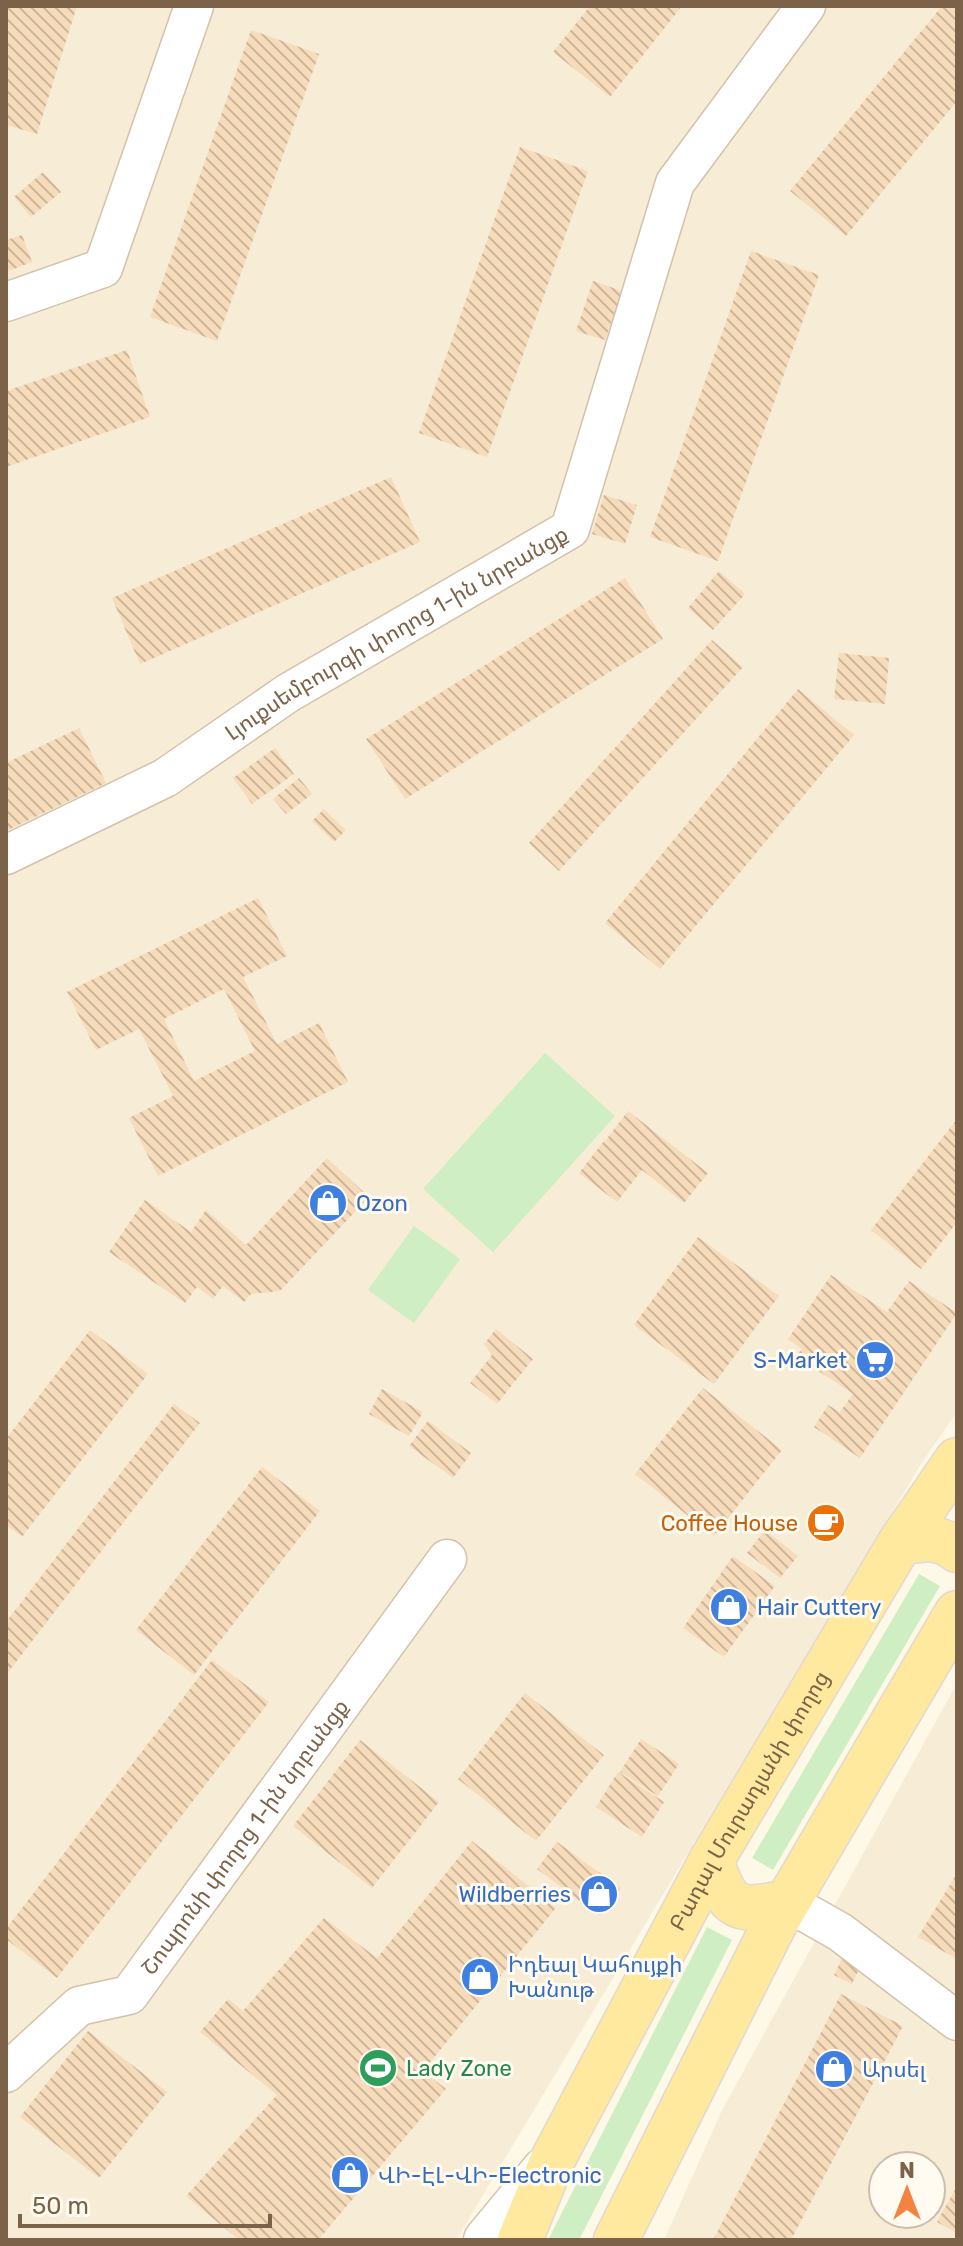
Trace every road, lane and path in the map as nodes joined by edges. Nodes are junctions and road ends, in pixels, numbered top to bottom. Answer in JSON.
{"nodes":[{"id":1,"x":194,"y":6,"type":"edge"},
{"id":2,"x":806,"y":6,"type":"edge"},
{"id":3,"x":6,"y":302,"type":"edge"},
{"id":4,"x":6,"y":855,"type":"edge"},
{"id":5,"x":957,"y":1460,"type":"edge"},
{"id":6,"x":900,"y":1543,"type":"junction"},
{"id":7,"x":957,"y":1550,"type":"edge"},
{"id":8,"x":447,"y":1559,"type":"dead end"},
{"id":9,"x":957,"y":1613,"type":"edge"},
{"id":10,"x":711,"y":1861,"type":"junction"},
{"id":11,"x":787,"y":1902,"type":"junction"},
{"id":12,"x":957,"y":2021,"type":"edge"},
{"id":13,"x":6,"y":2073,"type":"edge"},
{"id":14,"x":553,"y":2159,"type":"junction"},
{"id":15,"x":640,"y":2195,"type":"junction"},
{"id":16,"x":486,"y":2240,"type":"edge"},
{"id":17,"x":520,"y":2240,"type":"edge"},
{"id":18,"x":616,"y":2240,"type":"edge"},
{"id":19,"x":632,"y":2240,"type":"edge"}],
"edges":[{"from":1,"to":3,"type":"street"},
{"from":2,"to":4,"type":"street","name":"Լյուքսեմբուրգի փողոց 1-ին նրբանցք"},
{"from":5,"to":6,"type":"main road","name":"Բադալ Մուրադյանի փողոց"},
{"from":6,"to":7,"type":"main road"},
{"from":6,"to":10,"type":"main road","name":"Բադալ Մուրադյանի փողոց"},
{"from":8,"to":13,"type":"street","name":"Շոպրոնի փողոց 1-ին նրբանցք"},
{"from":9,"to":11,"type":"main road"},
{"from":10,"to":11,"type":"main road"},
{"from":10,"to":14,"type":"main road","name":"Բադալ Մուրադյանի փողոց"},
{"from":11,"to":12,"type":"street"},
{"from":11,"to":15,"type":"main road"},
{"from":14,"to":16,"type":"main road"},
{"from":14,"to":17,"type":"main road","name":"Բադալ Մուրադյանի փողոց"},
{"from":15,"to":18,"type":"main road"},
{"from":15,"to":19,"type":"main road"}]}
